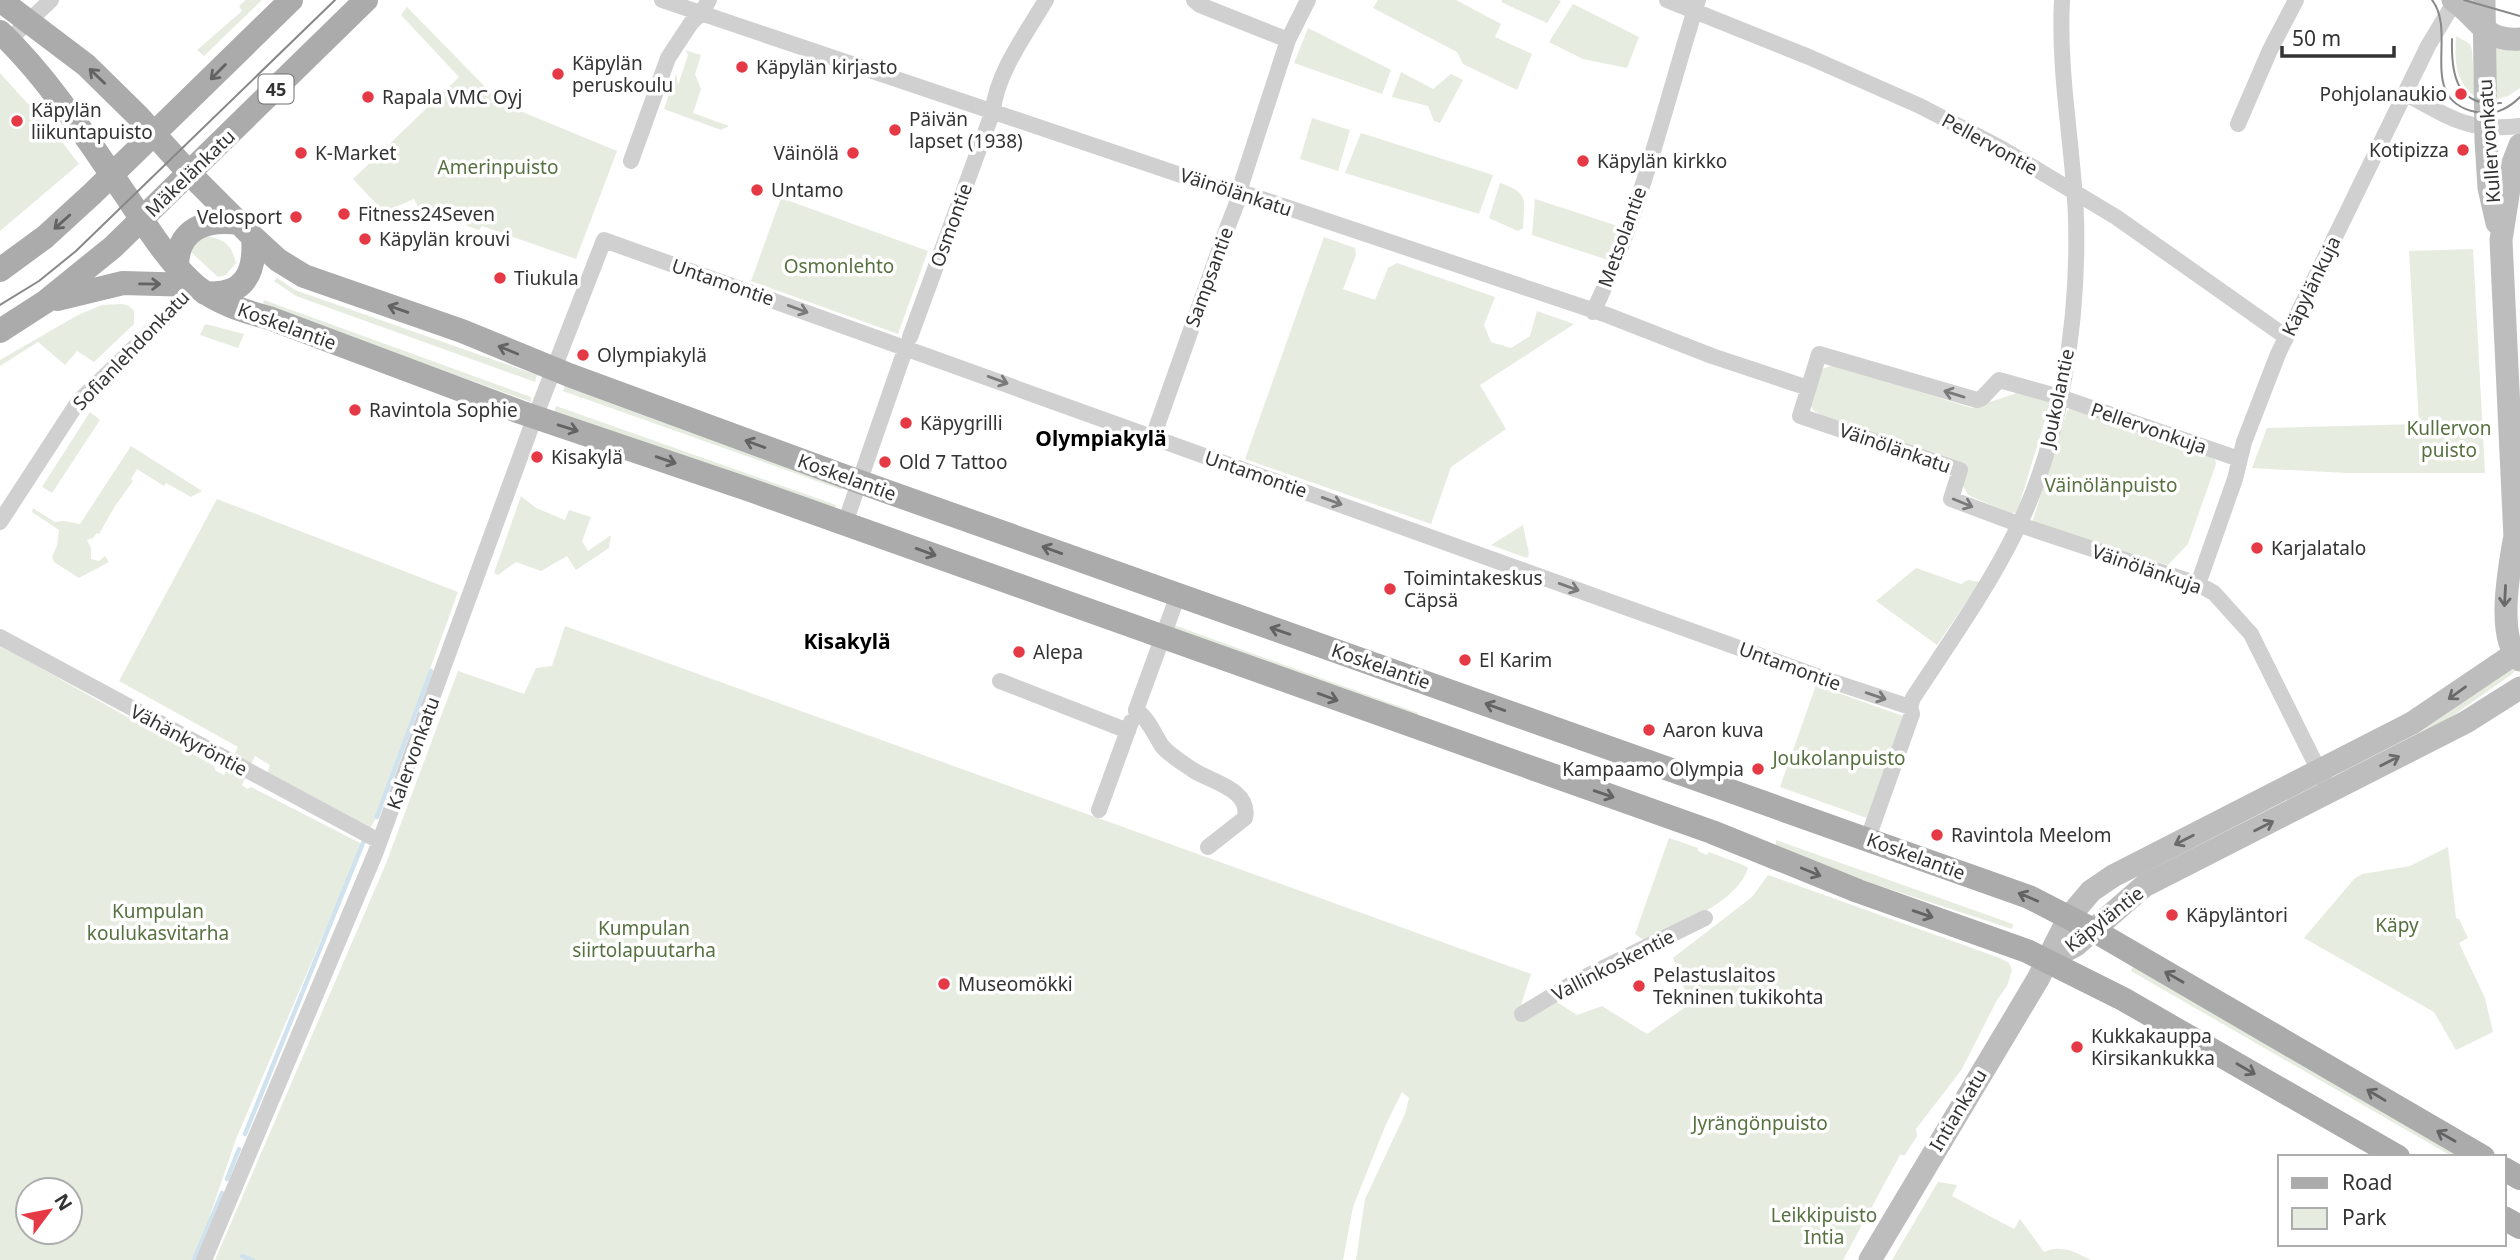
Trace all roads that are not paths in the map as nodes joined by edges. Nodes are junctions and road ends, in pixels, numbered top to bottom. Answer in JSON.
{"nodes":[{"id":1,"x":0,"y":0,"type":"edge"},
{"id":2,"x":51,"y":0,"type":"edge"},
{"id":3,"x":291,"y":0,"type":"edge"},
{"id":4,"x":366,"y":0,"type":"edge"},
{"id":5,"x":662,"y":0,"type":"edge"},
{"id":6,"x":1046,"y":0,"type":"edge"},
{"id":7,"x":1194,"y":0,"type":"edge"},
{"id":8,"x":1308,"y":0,"type":"edge"},
{"id":9,"x":1667,"y":0,"type":"edge"},
{"id":10,"x":2062,"y":0,"type":"edge"},
{"id":11,"x":2296,"y":0,"type":"edge"},
{"id":12,"x":2456,"y":0,"type":"edge"},
{"id":13,"x":2484,"y":0,"type":"edge"},
{"id":14,"x":1696,"y":6,"type":"edge"},
{"id":15,"x":705,"y":7,"type":"edge"},
{"id":16,"x":30,"y":21,"type":"junction"},
{"id":17,"x":2483,"y":29,"type":"junction"},
{"id":18,"x":4,"y":36,"type":"edge"},
{"id":19,"x":2520,"y":38,"type":"edge"},
{"id":20,"x":1288,"y":40,"type":"junction"},
{"id":21,"x":2406,"y":94,"type":"junction"},
{"id":22,"x":993,"y":111,"type":"junction"},
{"id":23,"x":2238,"y":124,"type":"dead end"},
{"id":24,"x":2520,"y":126,"type":"edge"},
{"id":25,"x":2486,"y":128,"type":"junction"},
{"id":26,"x":154,"y":134,"type":"junction"},
{"id":27,"x":2520,"y":145,"type":"edge"},
{"id":28,"x":631,"y":161,"type":"dead end"},
{"id":29,"x":189,"y":173,"type":"junction"},
{"id":30,"x":112,"y":176,"type":"junction"},
{"id":31,"x":2074,"y":193,"type":"junction"},
{"id":32,"x":1240,"y":195,"type":"junction"},
{"id":33,"x":142,"y":220,"type":"junction"},
{"id":34,"x":246,"y":230,"type":"junction"},
{"id":35,"x":604,"y":240,"type":"joint"},
{"id":36,"x":2501,"y":240,"type":"junction"},
{"id":37,"x":177,"y":267,"type":"junction"},
{"id":38,"x":0,"y":270,"type":"edge"},
{"id":39,"x":199,"y":289,"type":"junction"},
{"id":40,"x":45,"y":302,"type":"junction"},
{"id":41,"x":1593,"y":312,"type":"junction"},
{"id":42,"x":0,"y":331,"type":"edge"},
{"id":43,"x":2286,"y":337,"type":"junction"},
{"id":44,"x":908,"y":342,"type":"junction"},
{"id":45,"x":553,"y":369,"type":"junction"},
{"id":46,"x":1808,"y":388,"type":"junction"},
{"id":47,"x":2060,"y":397,"type":"junction"},
{"id":48,"x":534,"y":417,"type":"junction"},
{"id":49,"x":1153,"y":437,"type":"junction"},
{"id":50,"x":2239,"y":459,"type":"junction"},
{"id":51,"x":860,"y":482,"type":"junction"},
{"id":52,"x":0,"y":522,"type":"edge"},
{"id":53,"x":845,"y":523,"type":"junction"},
{"id":54,"x":2020,"y":525,"type":"junction"},
{"id":55,"x":2517,"y":549,"type":"edge"},
{"id":56,"x":2198,"y":584,"type":"junction"},
{"id":57,"x":1178,"y":595,"type":"junction"},
{"id":58,"x":0,"y":637,"type":"edge"},
{"id":59,"x":1161,"y":637,"type":"junction"},
{"id":60,"x":2518,"y":655,"type":"edge"},
{"id":61,"x":1000,"y":681,"type":"dead end"},
{"id":62,"x":2520,"y":688,"type":"edge"},
{"id":63,"x":1910,"y":707,"type":"junction"},
{"id":64,"x":1136,"y":710,"type":"junction"},
{"id":65,"x":1128,"y":732,"type":"junction"},
{"id":66,"x":2319,"y":772,"type":"junction"},
{"id":67,"x":2330,"y":793,"type":"junction"},
{"id":68,"x":1099,"y":810,"type":"dead end"},
{"id":69,"x":1868,"y":838,"type":"junction"},
{"id":70,"x":379,"y":841,"type":"junction"},
{"id":71,"x":1208,"y":847,"type":"dead end"},
{"id":72,"x":2069,"y":917,"type":"junction"},
{"id":73,"x":1705,"y":918,"type":"dead end"},
{"id":74,"x":2093,"y":930,"type":"junction"},
{"id":75,"x":2048,"y":960,"type":"junction"},
{"id":76,"x":1522,"y":1014,"type":"dead end"},
{"id":77,"x":2395,"y":1155,"type":"edge"},
{"id":78,"x":2480,"y":1155,"type":"edge"},
{"id":79,"x":204,"y":1260,"type":"edge"},
{"id":80,"x":1870,"y":1260,"type":"edge"}],
"edges":[{"from":1,"to":16,"type":"main road","name":"Koskelantie"},
{"from":2,"to":16,"type":"street"},
{"from":3,"to":26,"type":"main road","one_way":true},
{"from":4,"to":29,"type":"main road","name":"Mäkelänkatu","number":"45"},
{"from":5,"to":15,"type":"street","name":"Väinölänkatu"},
{"from":6,"to":22,"type":"street","name":"Osmontie"},
{"from":7,"to":20,"type":"street"},
{"from":8,"to":20,"type":"street","name":"Sampsantie"},
{"from":9,"to":14,"type":"street","name":"Pellervontie"},
{"from":10,"to":31,"type":"street","name":"Joukolantie"},
{"from":11,"to":23,"type":"street"},
{"from":12,"to":17,"type":"main road"},
{"from":12,"to":21,"type":"street","name":"Käpylänkuja"},
{"from":13,"to":17,"type":"main road","name":"Kullervonkatu"},
{"from":14,"to":31,"type":"street","name":"Pellervontie"},
{"from":14,"to":41,"type":"street","name":"Metsolantie"},
{"from":15,"to":22,"type":"street","name":"Väinölänkatu"},
{"from":15,"to":28,"type":"street"},
{"from":16,"to":18,"type":"street"},
{"from":26,"to":16,"type":"main road","name":"Koskelantie","one_way":true},
{"from":17,"to":19,"type":"main road"},
{"from":17,"to":25,"type":"main road","name":"Kullervonkatu"},
{"from":18,"to":30,"type":"main road","name":"Koskelantie"},
{"from":20,"to":32,"type":"street","name":"Sampsantie"},
{"from":21,"to":25,"type":"street"},
{"from":21,"to":43,"type":"street","name":"Käpylänkuja"},
{"from":22,"to":32,"type":"street","name":"Väinölänkatu"},
{"from":22,"to":44,"type":"street","name":"Osmontie"},
{"from":24,"to":25,"type":"street"},
{"from":25,"to":36,"type":"main road","name":"Kullervonkatu"},
{"from":26,"to":29,"type":"main road","name":"Koskelantie"},
{"from":26,"to":30,"type":"main road"},
{"from":27,"to":36,"type":"main road","name":"Kullervonkatu"},
{"from":29,"to":33,"type":"main road","name":"Mäkelänkatu"},
{"from":29,"to":34,"type":"main road","name":"Koskelantie"},
{"from":30,"to":33,"type":"main road","name":"Koskelantie"},
{"from":30,"to":38,"type":"main road","one_way":true},
{"from":31,"to":43,"type":"street","name":"Pellervontie"},
{"from":31,"to":47,"type":"street","name":"Joukolantie"},
{"from":32,"to":41,"type":"street","name":"Väinölänkatu"},
{"from":32,"to":49,"type":"street","name":"Sampsantie"},
{"from":33,"to":37,"type":"main road","name":"Koskelantie"},
{"from":33,"to":40,"type":"main road","name":"Mäkelänkatu"},
{"from":34,"to":37,"type":"main road"},
{"from":34,"to":39,"type":"main road","name":"Koskelantie"},
{"from":45,"to":34,"type":"main road","name":"Koskelantie","one_way":true},
{"from":35,"to":44,"type":"street","name":"Untamontie","one_way":true},
{"from":35,"to":45,"type":"street","name":"Kalervonkatu"},
{"from":36,"to":55,"type":"main road","name":"Kullervonkatu"},
{"from":37,"to":39,"type":"main road","name":"Koskelantie"},
{"from":40,"to":39,"type":"main road","one_way":true},
{"from":39,"to":48,"type":"main road","name":"Koskelantie"},
{"from":39,"to":52,"type":"street","name":"Sofianlehdonkatu"},
{"from":40,"to":42,"type":"main road","name":"Mäkelänkatu"},
{"from":41,"to":46,"type":"street","name":"Väinölänkatu"},
{"from":43,"to":50,"type":"street","name":"Käpylänkuja"},
{"from":44,"to":49,"type":"street","name":"Untamontie","one_way":true},
{"from":44,"to":51,"type":"street","name":"Osmontie"},
{"from":45,"to":48,"type":"street","name":"Kalervonkatu"},
{"from":51,"to":45,"type":"main road","name":"Koskelantie","one_way":true},
{"from":47,"to":46,"type":"street","name":"Väinölänkatu","one_way":true},
{"from":46,"to":54,"type":"street","name":"Väinölänkatu","one_way":true},
{"from":47,"to":50,"type":"street","name":"Pellervonkuja"},
{"from":47,"to":54,"type":"street","name":"Joukolantie"},
{"from":48,"to":53,"type":"main road","name":"Koskelantie","one_way":true},
{"from":48,"to":70,"type":"street","name":"Kalervonkatu"},
{"from":49,"to":63,"type":"street","name":"Untamontie","one_way":true},
{"from":50,"to":56,"type":"street","name":"Käpylänkuja"},
{"from":51,"to":53,"type":"street","name":"Osmontie"},
{"from":57,"to":51,"type":"main road","name":"Koskelantie","one_way":true},
{"from":53,"to":59,"type":"main road","name":"Koskelantie","one_way":true},
{"from":54,"to":56,"type":"street","name":"Väinölänkuja"},
{"from":54,"to":63,"type":"street","name":"Joukolantie"},
{"from":55,"to":60,"type":"main road","name":"Kullervonkatu","one_way":true},
{"from":56,"to":66,"type":"street","name":"Väinölänkuja"},
{"from":57,"to":59,"type":"street"},
{"from":69,"to":57,"type":"main road","name":"Koskelantie","one_way":true},
{"from":58,"to":70,"type":"street","name":"Vähänkyröntie"},
{"from":59,"to":64,"type":"street"},
{"from":59,"to":75,"type":"main road","name":"Koskelantie","one_way":true},
{"from":60,"to":66,"type":"main road","name":"Käpyläntie","one_way":true},
{"from":61,"to":65,"type":"street"},
{"from":67,"to":62,"type":"main road","name":"Käpyläntie","one_way":true},
{"from":63,"to":69,"type":"street","name":"Joukolantie"},
{"from":64,"to":65,"type":"street"},
{"from":64,"to":71,"type":"street"},
{"from":65,"to":68,"type":"street"},
{"from":66,"to":67,"type":"street","name":"Väinölänkuja"},
{"from":66,"to":72,"type":"main road","name":"Käpyläntie","one_way":true},
{"from":74,"to":67,"type":"main road","name":"Käpyläntie","one_way":true},
{"from":72,"to":69,"type":"main road","name":"Koskelantie","one_way":true},
{"from":70,"to":79,"type":"street","name":"Kalervonkatu"},
{"from":72,"to":74,"type":"main road","name":"Koskelantie"},
{"from":72,"to":75,"type":"main road","name":"Käpyläntie"},
{"from":73,"to":76,"type":"street","name":"Vallinkoskentie"},
{"from":74,"to":75,"type":"main road","name":"Käpyläntie"},
{"from":78,"to":74,"type":"main road","name":"Koskelantie","one_way":true},
{"from":75,"to":77,"type":"main road","name":"Koskelantie","one_way":true},
{"from":75,"to":80,"type":"main road","name":"Intiankatu"}]}
